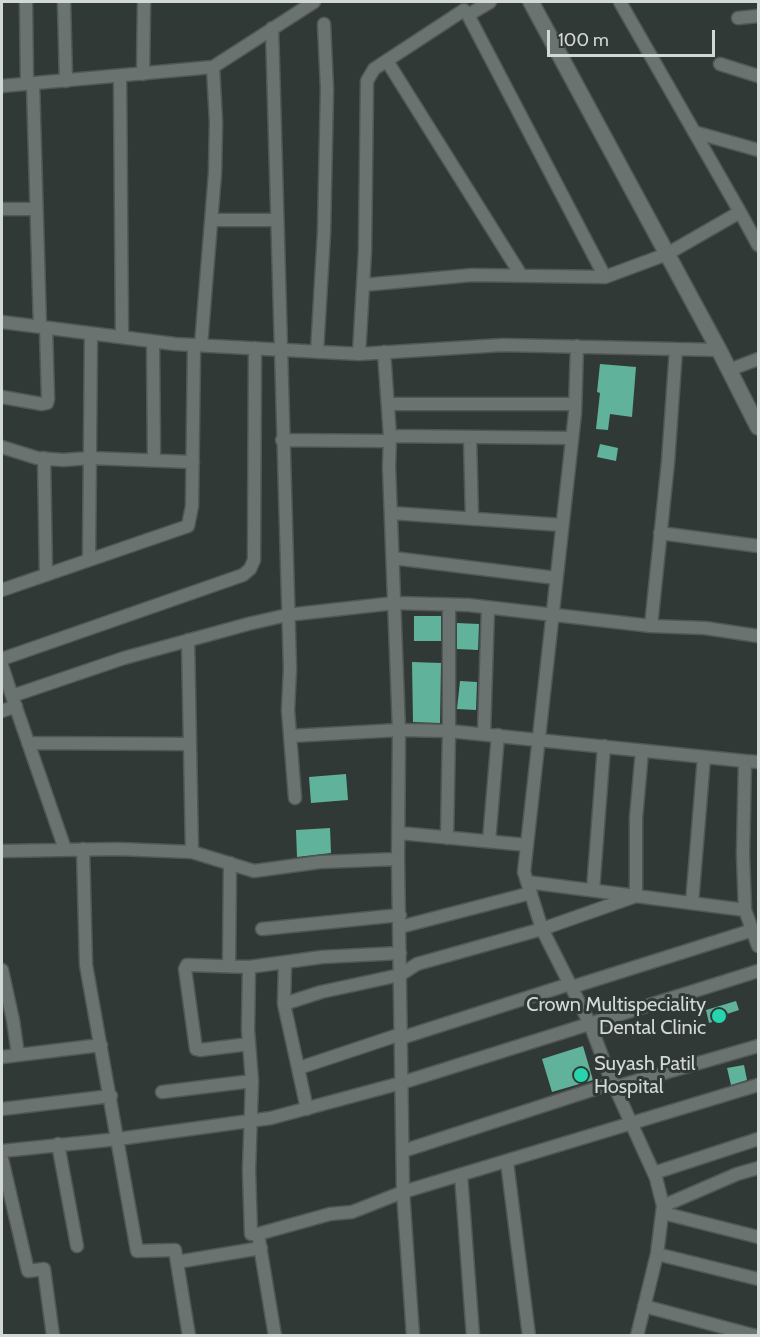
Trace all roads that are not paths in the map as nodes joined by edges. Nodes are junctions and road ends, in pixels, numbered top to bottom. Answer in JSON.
{"nodes":[{"id":1,"x":26,"y":2,"type":"edge"},
{"id":2,"x":64,"y":2,"type":"edge"},
{"id":3,"x":144,"y":2,"type":"edge"},
{"id":4,"x":314,"y":2,"type":"edge"},
{"id":5,"x":490,"y":2,"type":"edge"},
{"id":6,"x":531,"y":2,"type":"edge"},
{"id":7,"x":620,"y":2,"type":"edge"},
{"id":8,"x":463,"y":9,"type":"edge"},
{"id":9,"x":759,"y":16,"type":"edge"},
{"id":10,"x":738,"y":18,"type":"dead end"},
{"id":11,"x":324,"y":24,"type":"dead end"},
{"id":12,"x":272,"y":28,"type":"junction"},
{"id":13,"x":387,"y":61,"type":"junction"},
{"id":14,"x":720,"y":64,"type":"dead end"},
{"id":15,"x":213,"y":67,"type":"junction"},
{"id":16,"x":143,"y":74,"type":"junction"},
{"id":17,"x":120,"y":76,"type":"junction"},
{"id":18,"x":759,"y":76,"type":"edge"},
{"id":19,"x":66,"y":81,"type":"junction"},
{"id":20,"x":30,"y":84,"type":"junction"},
{"id":21,"x":2,"y":86,"type":"edge"},
{"id":22,"x":694,"y":132,"type":"junction"},
{"id":23,"x":759,"y":150,"type":"edge"},
{"id":24,"x":2,"y":209,"type":"edge"},
{"id":25,"x":36,"y":209,"type":"junction"},
{"id":26,"x":740,"y":212,"type":"junction"},
{"id":27,"x":213,"y":220,"type":"junction"},
{"id":28,"x":277,"y":220,"type":"junction"},
{"id":29,"x":759,"y":245,"type":"edge"},
{"id":30,"x":667,"y":254,"type":"junction"},
{"id":31,"x":521,"y":275,"type":"junction"},
{"id":32,"x":606,"y":277,"type":"junction"},
{"id":33,"x":363,"y":285,"type":"junction"},
{"id":34,"x":2,"y":322,"type":"edge"},
{"id":35,"x":43,"y":328,"type":"junction"},
{"id":36,"x":91,"y":334,"type":"junction"},
{"id":37,"x":122,"y":338,"type":"junction"},
{"id":38,"x":153,"y":342,"type":"junction"},
{"id":39,"x":197,"y":345,"type":"junction"},
{"id":40,"x":577,"y":346,"type":"junction"},
{"id":41,"x":255,"y":348,"type":"junction"},
{"id":42,"x":676,"y":349,"type":"junction"},
{"id":43,"x":281,"y":350,"type":"junction"},
{"id":44,"x":719,"y":350,"type":"junction"},
{"id":45,"x":317,"y":352,"type":"junction"},
{"id":46,"x":384,"y":352,"type":"junction"},
{"id":47,"x":358,"y":354,"type":"junction"},
{"id":48,"x":759,"y":359,"type":"edge"},
{"id":49,"x":729,"y":370,"type":"junction"},
{"id":50,"x":2,"y":397,"type":"edge"},
{"id":51,"x":388,"y":404,"type":"junction"},
{"id":52,"x":575,"y":404,"type":"junction"},
{"id":53,"x":759,"y":427,"type":"edge"},
{"id":54,"x":470,"y":437,"type":"junction"},
{"id":55,"x":572,"y":438,"type":"junction"},
{"id":56,"x":389,"y":439,"type":"junction"},
{"id":57,"x":282,"y":440,"type":"junction"},
{"id":58,"x":2,"y":447,"type":"edge"},
{"id":59,"x":44,"y":458,"type":"junction"},
{"id":60,"x":90,"y":458,"type":"junction"},
{"id":61,"x":154,"y":460,"type":"junction"},
{"id":62,"x":193,"y":462,"type":"junction"},
{"id":63,"x":391,"y":513,"type":"junction"},
{"id":64,"x":472,"y":519,"type":"junction"},
{"id":65,"x":562,"y":525,"type":"junction"},
{"id":66,"x":660,"y":533,"type":"junction"},
{"id":67,"x":759,"y":546,"type":"edge"},
{"id":68,"x":393,"y":558,"type":"junction"},
{"id":69,"x":89,"y":560,"type":"junction"},
{"id":70,"x":46,"y":575,"type":"junction"},
{"id":71,"x":556,"y":578,"type":"junction"},
{"id":72,"x":2,"y":590,"type":"edge"},
{"id":73,"x":395,"y":603,"type":"junction"},
{"id":74,"x":449,"y":604,"type":"junction"},
{"id":75,"x":488,"y":608,"type":"junction"},
{"id":76,"x":287,"y":615,"type":"junction"},
{"id":77,"x":551,"y":616,"type":"junction"},
{"id":78,"x":651,"y":626,"type":"junction"},
{"id":79,"x":759,"y":636,"type":"edge"},
{"id":80,"x":188,"y":640,"type":"junction"},
{"id":81,"x":2,"y":659,"type":"edge"},
{"id":82,"x":2,"y":666,"type":"edge"},
{"id":83,"x":14,"y":701,"type":"junction"},
{"id":84,"x":2,"y":711,"type":"edge"},
{"id":85,"x":399,"y":730,"type":"junction"},
{"id":86,"x":449,"y":731,"type":"junction"},
{"id":87,"x":484,"y":733,"type":"junction"},
{"id":88,"x":498,"y":735,"type":"junction"},
{"id":89,"x":290,"y":736,"type":"junction"},
{"id":90,"x":538,"y":739,"type":"junction"},
{"id":91,"x":28,"y":743,"type":"junction"},
{"id":92,"x":190,"y":744,"type":"junction"},
{"id":93,"x":604,"y":746,"type":"junction"},
{"id":94,"x":642,"y":751,"type":"junction"},
{"id":95,"x":704,"y":757,"type":"junction"},
{"id":96,"x":745,"y":761,"type":"junction"},
{"id":97,"x":759,"y":762,"type":"edge"},
{"id":98,"x":295,"y":798,"type":"dead end"},
{"id":99,"x":399,"y":833,"type":"junction"},
{"id":100,"x":447,"y":838,"type":"junction"},
{"id":101,"x":489,"y":841,"type":"junction"},
{"id":102,"x":527,"y":845,"type":"junction"},
{"id":103,"x":65,"y":849,"type":"junction"},
{"id":104,"x":83,"y":849,"type":"junction"},
{"id":105,"x":2,"y":851,"type":"edge"},
{"id":106,"x":192,"y":852,"type":"junction"},
{"id":107,"x":399,"y":859,"type":"junction"},
{"id":108,"x":230,"y":864,"type":"junction"},
{"id":109,"x":529,"y":887,"type":"junction"},
{"id":110,"x":593,"y":890,"type":"junction"},
{"id":111,"x":636,"y":896,"type":"junction"},
{"id":112,"x":692,"y":903,"type":"junction"},
{"id":113,"x":745,"y":910,"type":"junction"},
{"id":114,"x":400,"y":921,"type":"junction"},
{"id":115,"x":262,"y":929,"type":"dead end"},
{"id":116,"x":542,"y":929,"type":"junction"},
{"id":117,"x":753,"y":930,"type":"junction"},
{"id":118,"x":759,"y":946,"type":"edge"},
{"id":119,"x":400,"y":953,"type":"junction"},
{"id":120,"x":285,"y":963,"type":"junction"},
{"id":121,"x":229,"y":966,"type":"junction"},
{"id":122,"x":249,"y":968,"type":"junction"},
{"id":123,"x":2,"y":970,"type":"edge"},
{"id":124,"x":759,"y":971,"type":"edge"},
{"id":125,"x":400,"y":975,"type":"junction"},
{"id":126,"x":571,"y":986,"type":"junction"},
{"id":127,"x":284,"y":1004,"type":"junction"},
{"id":128,"x":590,"y":1024,"type":"junction"},
{"id":129,"x":401,"y":1036,"type":"junction"},
{"id":130,"x":249,"y":1044,"type":"junction"},
{"id":131,"x":101,"y":1045,"type":"junction"},
{"id":132,"x":759,"y":1046,"type":"edge"},
{"id":133,"x":18,"y":1055,"type":"junction"},
{"id":134,"x":2,"y":1057,"type":"edge"},
{"id":135,"x":299,"y":1068,"type":"junction"},
{"id":136,"x":252,"y":1081,"type":"junction"},
{"id":137,"x":401,"y":1083,"type":"junction"},
{"id":138,"x":614,"y":1085,"type":"junction"},
{"id":139,"x":759,"y":1085,"type":"edge"},
{"id":140,"x":162,"y":1092,"type":"dead end"},
{"id":141,"x":111,"y":1096,"type":"junction"},
{"id":142,"x":307,"y":1108,"type":"junction"},
{"id":143,"x":2,"y":1109,"type":"edge"},
{"id":144,"x":252,"y":1122,"type":"junction"},
{"id":145,"x":631,"y":1124,"type":"junction"},
{"id":146,"x":118,"y":1139,"type":"junction"},
{"id":147,"x":759,"y":1139,"type":"edge"},
{"id":148,"x":58,"y":1144,"type":"junction"},
{"id":149,"x":2,"y":1151,"type":"edge"},
{"id":150,"x":403,"y":1151,"type":"junction"},
{"id":151,"x":2,"y":1159,"type":"edge"},
{"id":152,"x":507,"y":1162,"type":"junction"},
{"id":153,"x":759,"y":1168,"type":"edge"},
{"id":154,"x":654,"y":1173,"type":"junction"},
{"id":155,"x":461,"y":1174,"type":"junction"},
{"id":156,"x":403,"y":1192,"type":"junction"},
{"id":157,"x":663,"y":1209,"type":"junction"},
{"id":158,"x":258,"y":1234,"type":"junction"},
{"id":159,"x":759,"y":1237,"type":"edge"},
{"id":160,"x":77,"y":1246,"type":"dead end"},
{"id":161,"x":261,"y":1248,"type":"junction"},
{"id":162,"x":657,"y":1254,"type":"junction"},
{"id":163,"x":177,"y":1262,"type":"junction"},
{"id":164,"x":759,"y":1279,"type":"edge"},
{"id":165,"x":644,"y":1306,"type":"junction"},
{"id":166,"x":53,"y":1335,"type":"edge"},
{"id":167,"x":189,"y":1335,"type":"edge"},
{"id":168,"x":275,"y":1335,"type":"edge"},
{"id":169,"x":413,"y":1335,"type":"edge"},
{"id":170,"x":473,"y":1335,"type":"edge"},
{"id":171,"x":529,"y":1335,"type":"edge"},
{"id":172,"x":637,"y":1335,"type":"edge"},
{"id":173,"x":756,"y":1335,"type":"edge"}],
"edges":[{"from":1,"to":20,"type":"street"},
{"from":2,"to":19,"type":"street"},
{"from":3,"to":16,"type":"street"},
{"from":4,"to":12,"type":"street"},
{"from":5,"to":8,"type":"street"},
{"from":6,"to":30,"type":"street"},
{"from":7,"to":22,"type":"street"},
{"from":8,"to":13,"type":"street"},
{"from":8,"to":32,"type":"street"},
{"from":9,"to":10,"type":"street"},
{"from":11,"to":45,"type":"street"},
{"from":12,"to":15,"type":"street"},
{"from":12,"to":28,"type":"street"},
{"from":13,"to":31,"type":"street"},
{"from":13,"to":33,"type":"street"},
{"from":14,"to":18,"type":"street"},
{"from":15,"to":16,"type":"street"},
{"from":15,"to":27,"type":"street"},
{"from":16,"to":17,"type":"street"},
{"from":17,"to":19,"type":"street"},
{"from":17,"to":37,"type":"street"},
{"from":19,"to":20,"type":"street"},
{"from":20,"to":21,"type":"street"},
{"from":20,"to":25,"type":"street"},
{"from":22,"to":23,"type":"street"},
{"from":22,"to":26,"type":"street"},
{"from":24,"to":25,"type":"street"},
{"from":25,"to":35,"type":"street"},
{"from":26,"to":29,"type":"street"},
{"from":26,"to":30,"type":"street"},
{"from":27,"to":28,"type":"street"},
{"from":27,"to":39,"type":"street"},
{"from":28,"to":43,"type":"street"},
{"from":30,"to":32,"type":"street"},
{"from":30,"to":44,"type":"street"},
{"from":31,"to":32,"type":"street"},
{"from":31,"to":33,"type":"street"},
{"from":33,"to":47,"type":"street"},
{"from":34,"to":35,"type":"street"},
{"from":35,"to":36,"type":"street"},
{"from":35,"to":50,"type":"street"},
{"from":36,"to":37,"type":"street"},
{"from":36,"to":60,"type":"street"},
{"from":37,"to":38,"type":"street"},
{"from":38,"to":39,"type":"street"},
{"from":38,"to":61,"type":"street"},
{"from":39,"to":41,"type":"street"},
{"from":39,"to":62,"type":"street"},
{"from":40,"to":42,"type":"street"},
{"from":40,"to":46,"type":"street"},
{"from":40,"to":52,"type":"street"},
{"from":41,"to":43,"type":"street"},
{"from":41,"to":81,"type":"street"},
{"from":42,"to":44,"type":"street"},
{"from":42,"to":66,"type":"street"},
{"from":43,"to":45,"type":"street"},
{"from":43,"to":57,"type":"street"},
{"from":44,"to":49,"type":"street"},
{"from":45,"to":47,"type":"street"},
{"from":46,"to":47,"type":"street"},
{"from":46,"to":51,"type":"street"},
{"from":48,"to":49,"type":"street"},
{"from":49,"to":53,"type":"street"},
{"from":51,"to":52,"type":"street"},
{"from":51,"to":56,"type":"street"},
{"from":52,"to":55,"type":"street"},
{"from":54,"to":55,"type":"street"},
{"from":54,"to":56,"type":"street"},
{"from":54,"to":64,"type":"street"},
{"from":55,"to":65,"type":"street"},
{"from":56,"to":57,"type":"street"},
{"from":56,"to":63,"type":"street"},
{"from":57,"to":76,"type":"street"},
{"from":58,"to":59,"type":"street"},
{"from":59,"to":60,"type":"street"},
{"from":59,"to":70,"type":"street"},
{"from":60,"to":61,"type":"street"},
{"from":60,"to":69,"type":"street"},
{"from":61,"to":62,"type":"street"},
{"from":62,"to":69,"type":"street"},
{"from":63,"to":64,"type":"street"},
{"from":63,"to":68,"type":"street"},
{"from":64,"to":65,"type":"street"},
{"from":65,"to":71,"type":"street"},
{"from":66,"to":67,"type":"street"},
{"from":66,"to":78,"type":"street"},
{"from":68,"to":71,"type":"street"},
{"from":68,"to":73,"type":"street"},
{"from":69,"to":70,"type":"street"},
{"from":70,"to":72,"type":"street"},
{"from":71,"to":77,"type":"street"},
{"from":73,"to":74,"type":"street"},
{"from":73,"to":76,"type":"street"},
{"from":73,"to":85,"type":"street"},
{"from":74,"to":75,"type":"street"},
{"from":74,"to":86,"type":"street"},
{"from":75,"to":77,"type":"street"},
{"from":75,"to":87,"type":"street"},
{"from":76,"to":80,"type":"street"},
{"from":76,"to":89,"type":"street"},
{"from":77,"to":78,"type":"street"},
{"from":77,"to":90,"type":"street"},
{"from":78,"to":79,"type":"street"},
{"from":80,"to":83,"type":"street"},
{"from":80,"to":92,"type":"street"},
{"from":82,"to":83,"type":"street"},
{"from":83,"to":84,"type":"street"},
{"from":83,"to":91,"type":"street"},
{"from":85,"to":86,"type":"street"},
{"from":85,"to":89,"type":"street"},
{"from":85,"to":99,"type":"street"},
{"from":86,"to":87,"type":"street"},
{"from":86,"to":100,"type":"street"},
{"from":87,"to":88,"type":"street"},
{"from":88,"to":90,"type":"street"},
{"from":88,"to":101,"type":"street"},
{"from":89,"to":98,"type":"street"},
{"from":90,"to":93,"type":"street"},
{"from":90,"to":102,"type":"street"},
{"from":91,"to":92,"type":"street"},
{"from":91,"to":103,"type":"street"},
{"from":92,"to":106,"type":"street"},
{"from":93,"to":94,"type":"street"},
{"from":93,"to":110,"type":"street"},
{"from":94,"to":95,"type":"street"},
{"from":94,"to":111,"type":"street"},
{"from":95,"to":96,"type":"street"},
{"from":95,"to":112,"type":"street"},
{"from":96,"to":97,"type":"street"},
{"from":96,"to":113,"type":"street"},
{"from":99,"to":100,"type":"street"},
{"from":99,"to":107,"type":"street"},
{"from":100,"to":101,"type":"street"},
{"from":101,"to":102,"type":"street"},
{"from":102,"to":109,"type":"street"},
{"from":103,"to":104,"type":"street"},
{"from":103,"to":105,"type":"street"},
{"from":104,"to":106,"type":"street"},
{"from":104,"to":131,"type":"street"},
{"from":106,"to":108,"type":"street"},
{"from":107,"to":108,"type":"street"},
{"from":107,"to":114,"type":"street"},
{"from":108,"to":121,"type":"street"},
{"from":109,"to":110,"type":"street"},
{"from":109,"to":114,"type":"street"},
{"from":109,"to":116,"type":"street"},
{"from":110,"to":111,"type":"street"},
{"from":111,"to":112,"type":"street"},
{"from":111,"to":116,"type":"street"},
{"from":112,"to":113,"type":"street"},
{"from":113,"to":117,"type":"street"},
{"from":114,"to":115,"type":"street"},
{"from":114,"to":119,"type":"street"},
{"from":116,"to":125,"type":"street"},
{"from":116,"to":126,"type":"street"},
{"from":117,"to":118,"type":"street"},
{"from":117,"to":126,"type":"street"},
{"from":119,"to":120,"type":"street"},
{"from":119,"to":125,"type":"street"},
{"from":120,"to":122,"type":"street"},
{"from":120,"to":127,"type":"street"},
{"from":121,"to":122,"type":"street"},
{"from":121,"to":130,"type":"street"},
{"from":122,"to":130,"type":"street"},
{"from":123,"to":133,"type":"street"},
{"from":124,"to":128,"type":"street"},
{"from":125,"to":127,"type":"street"},
{"from":125,"to":129,"type":"street"},
{"from":126,"to":128,"type":"street"},
{"from":126,"to":129,"type":"street"},
{"from":127,"to":135,"type":"street"},
{"from":128,"to":137,"type":"street"},
{"from":128,"to":138,"type":"street"},
{"from":129,"to":135,"type":"street"},
{"from":129,"to":137,"type":"street"},
{"from":130,"to":136,"type":"street"},
{"from":131,"to":133,"type":"street"},
{"from":131,"to":141,"type":"street"},
{"from":132,"to":138,"type":"street"},
{"from":133,"to":134,"type":"street"},
{"from":135,"to":142,"type":"street"},
{"from":136,"to":140,"type":"street"},
{"from":136,"to":144,"type":"street"},
{"from":137,"to":142,"type":"street"},
{"from":137,"to":150,"type":"street"},
{"from":138,"to":145,"type":"street"},
{"from":138,"to":150,"type":"street"},
{"from":139,"to":145,"type":"street"},
{"from":141,"to":143,"type":"street"},
{"from":141,"to":146,"type":"street"},
{"from":142,"to":144,"type":"street"},
{"from":144,"to":146,"type":"street"},
{"from":144,"to":158,"type":"street"},
{"from":145,"to":152,"type":"street"},
{"from":145,"to":154,"type":"street"},
{"from":146,"to":148,"type":"street"},
{"from":146,"to":163,"type":"street"},
{"from":147,"to":154,"type":"street"},
{"from":148,"to":149,"type":"street"},
{"from":148,"to":160,"type":"street"},
{"from":150,"to":156,"type":"street"},
{"from":151,"to":166,"type":"street"},
{"from":152,"to":155,"type":"street"},
{"from":152,"to":171,"type":"street"},
{"from":153,"to":157,"type":"street"},
{"from":154,"to":157,"type":"street"},
{"from":155,"to":156,"type":"street"},
{"from":155,"to":170,"type":"street"},
{"from":156,"to":158,"type":"street"},
{"from":156,"to":169,"type":"street"},
{"from":157,"to":159,"type":"street"},
{"from":157,"to":162,"type":"street"},
{"from":158,"to":161,"type":"street"},
{"from":161,"to":163,"type":"street"},
{"from":161,"to":168,"type":"street"},
{"from":162,"to":164,"type":"street"},
{"from":162,"to":165,"type":"street"},
{"from":163,"to":167,"type":"street"},
{"from":165,"to":172,"type":"street"},
{"from":165,"to":173,"type":"street"}]}
